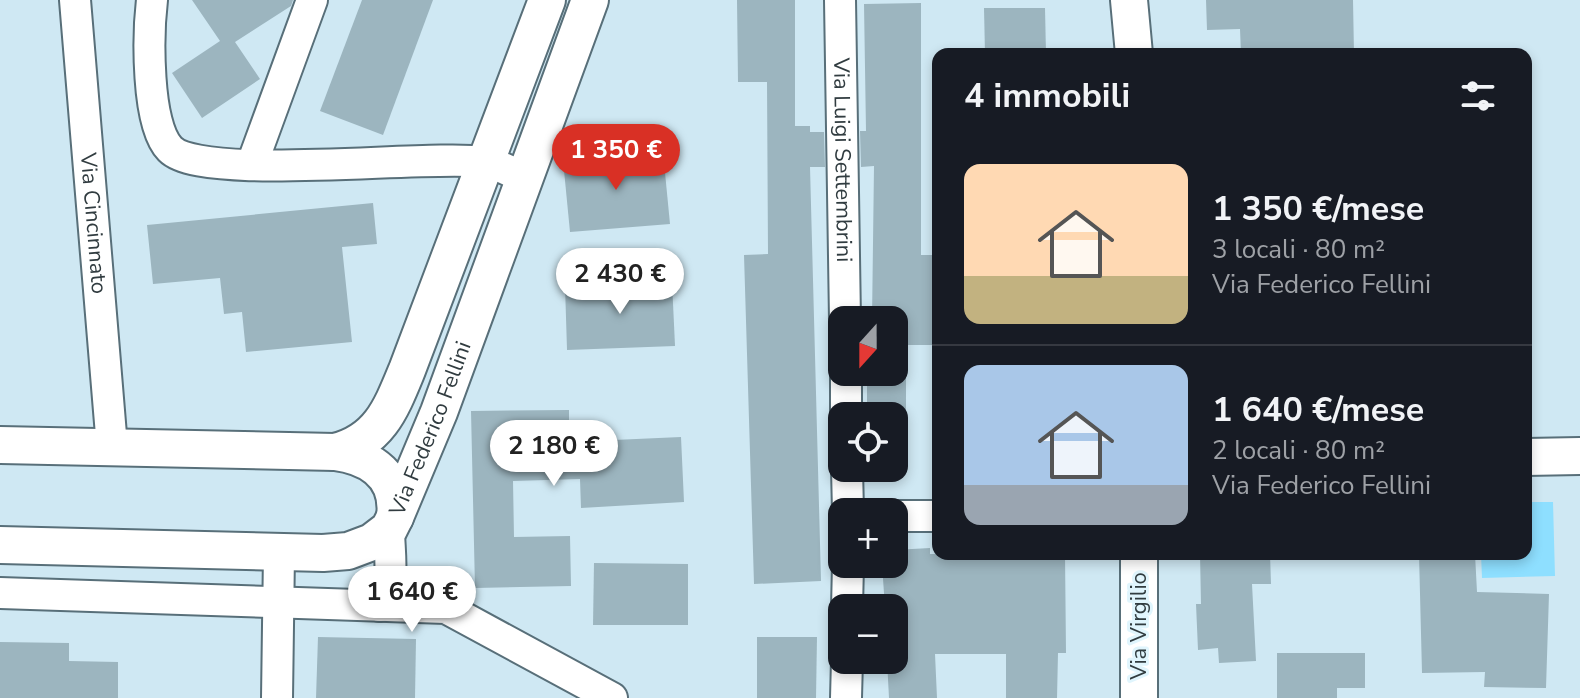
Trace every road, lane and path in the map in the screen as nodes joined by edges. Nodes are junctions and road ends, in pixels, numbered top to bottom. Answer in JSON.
{"nodes":[{"id":1,"x":75,"y":0,"type":"edge"},
{"id":2,"x":152,"y":0,"type":"edge"},
{"id":3,"x":312,"y":0,"type":"edge"},
{"id":4,"x":547,"y":0,"type":"edge"},
{"id":5,"x":590,"y":0,"type":"edge"},
{"id":6,"x":840,"y":0,"type":"edge"},
{"id":7,"x":1129,"y":0,"type":"edge"},
{"id":8,"x":1133,"y":48,"type":"edge"},
{"id":9,"x":486,"y":162,"type":"junction"},
{"id":10,"x":252,"y":164,"type":"junction"},
{"id":11,"x":524,"y":177,"type":"junction"},
{"id":12,"x":845,"y":306,"type":"edge"},
{"id":13,"x":0,"y":445,"type":"edge"},
{"id":14,"x":112,"y":447,"type":"junction"},
{"id":15,"x":335,"y":452,"type":"junction"},
{"id":16,"x":1580,"y":456,"type":"edge"},
{"id":17,"x":1532,"y":457,"type":"edge"},
{"id":18,"x":908,"y":516,"type":"edge"},
{"id":19,"x":932,"y":516,"type":"edge"},
{"id":20,"x":392,"y":523,"type":"junction"},
{"id":21,"x":0,"y":545,"type":"edge"},
{"id":22,"x":279,"y":553,"type":"junction"},
{"id":23,"x":1139,"y":560,"type":"edge"},
{"id":24,"x":0,"y":593,"type":"edge"},
{"id":25,"x":278,"y":601,"type":"junction"},
{"id":26,"x":380,"y":606,"type":"junction"},
{"id":27,"x":847,"y":674,"type":"edge"},
{"id":28,"x":277,"y":698,"type":"edge"},
{"id":29,"x":612,"y":698,"type":"edge"},
{"id":30,"x":846,"y":698,"type":"edge"},
{"id":31,"x":1139,"y":698,"type":"edge"}],
"edges":[{"from":1,"to":14,"type":"street","name":"Via Cincinnato"},
{"from":2,"to":10,"type":"street"},
{"from":3,"to":10,"type":"street"},
{"from":4,"to":9,"type":"street","name":"Via Federico Fellini"},
{"from":5,"to":11,"type":"street","name":"Via Federico Fellini"},
{"from":6,"to":12,"type":"street","name":"Via Luigi Settembrini"},
{"from":7,"to":8,"type":"street"},
{"from":9,"to":10,"type":"street"},
{"from":9,"to":11,"type":"street"},
{"from":9,"to":15,"type":"street","name":"Via Federico Fellini"},
{"from":11,"to":20,"type":"street","name":"Via Federico Fellini"},
{"from":13,"to":14,"type":"street","name":"Via Federico Fellini"},
{"from":14,"to":15,"type":"street","name":"Via Federico Fellini"},
{"from":15,"to":20,"type":"street"},
{"from":16,"to":17,"type":"street"},
{"from":18,"to":19,"type":"street"},
{"from":20,"to":22,"type":"street","name":"Via Federico Fellini"},
{"from":20,"to":26,"type":"street"},
{"from":21,"to":22,"type":"street","name":"Via Federico Fellini"},
{"from":22,"to":25,"type":"street"},
{"from":23,"to":31,"type":"street","name":"Via Virgilio"},
{"from":24,"to":25,"type":"street"},
{"from":25,"to":26,"type":"street"},
{"from":25,"to":28,"type":"street"},
{"from":26,"to":29,"type":"street"},
{"from":27,"to":30,"type":"street"}]}
